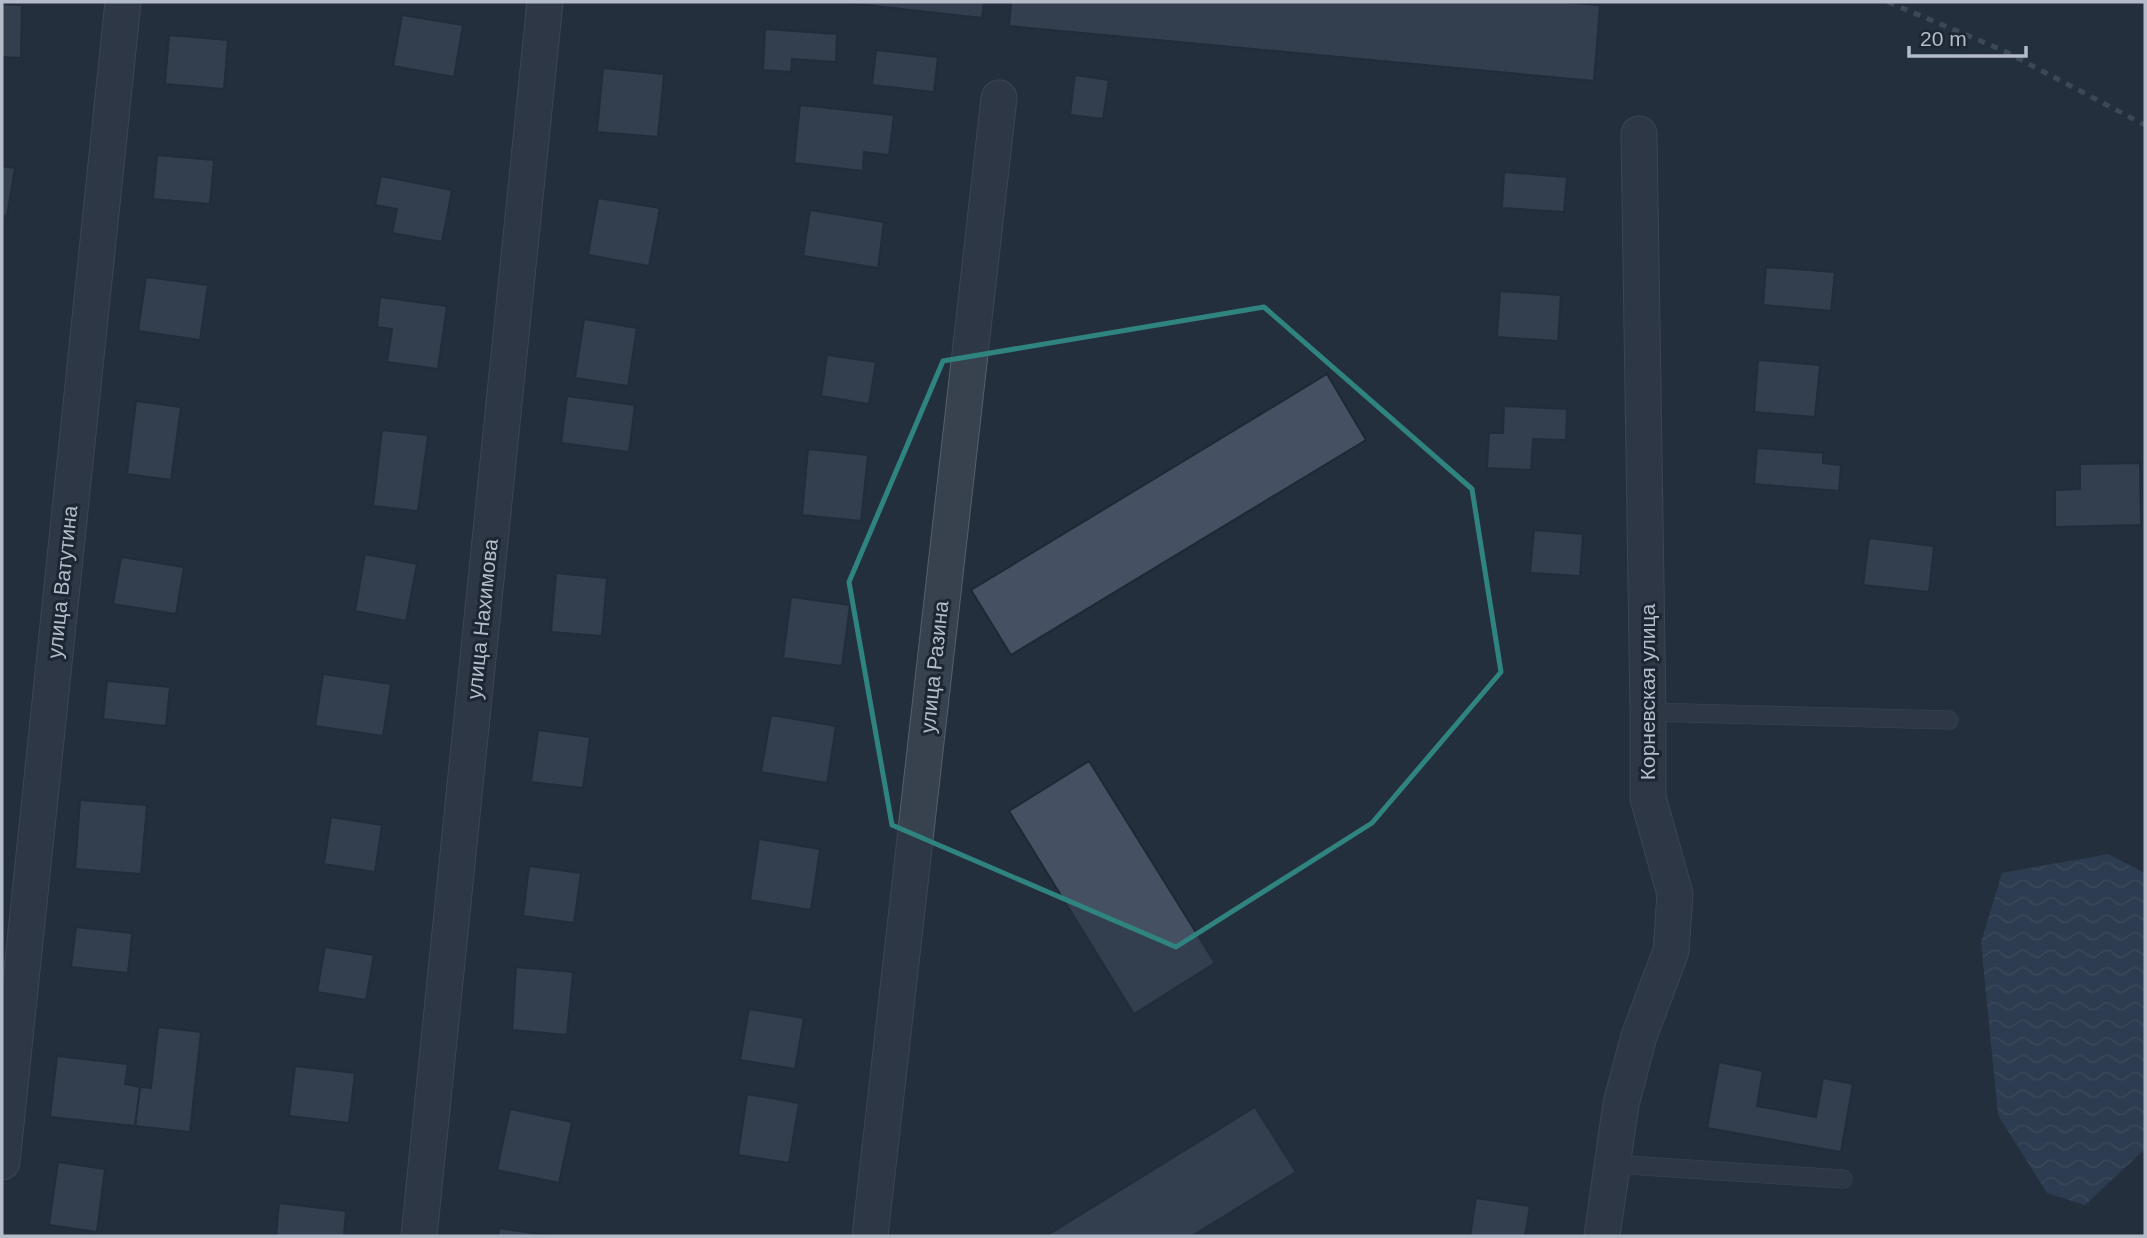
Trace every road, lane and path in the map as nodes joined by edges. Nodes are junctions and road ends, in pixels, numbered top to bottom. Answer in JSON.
{"nodes":[{"id":1,"x":123,"y":2,"type":"edge"},
{"id":2,"x":545,"y":2,"type":"edge"},
{"id":3,"x":999,"y":98,"type":"dead end"},
{"id":4,"x":1639,"y":134,"type":"dead end"},
{"id":5,"x":1648,"y":712,"type":"junction"},
{"id":6,"x":1949,"y":720,"type":"dead end"},
{"id":7,"x":2,"y":1162,"type":"edge"},
{"id":8,"x":1612,"y":1164,"type":"junction"},
{"id":9,"x":1843,"y":1179,"type":"dead end"},
{"id":10,"x":419,"y":1236,"type":"edge"},
{"id":11,"x":870,"y":1236,"type":"edge"},
{"id":12,"x":1602,"y":1236,"type":"edge"}],
"edges":[{"from":1,"to":7,"type":"street","name":"улица Ватутина"},
{"from":2,"to":10,"type":"street","name":"улица Нахимова"},
{"from":3,"to":11,"type":"street","name":"улица Разина"},
{"from":4,"to":5,"type":"street","name":"Корневская улица"},
{"from":5,"to":6,"type":"lane"},
{"from":5,"to":8,"type":"street","name":"Корневская улица"},
{"from":8,"to":9,"type":"lane"},
{"from":8,"to":12,"type":"street","name":"Корневская улица"}]}
